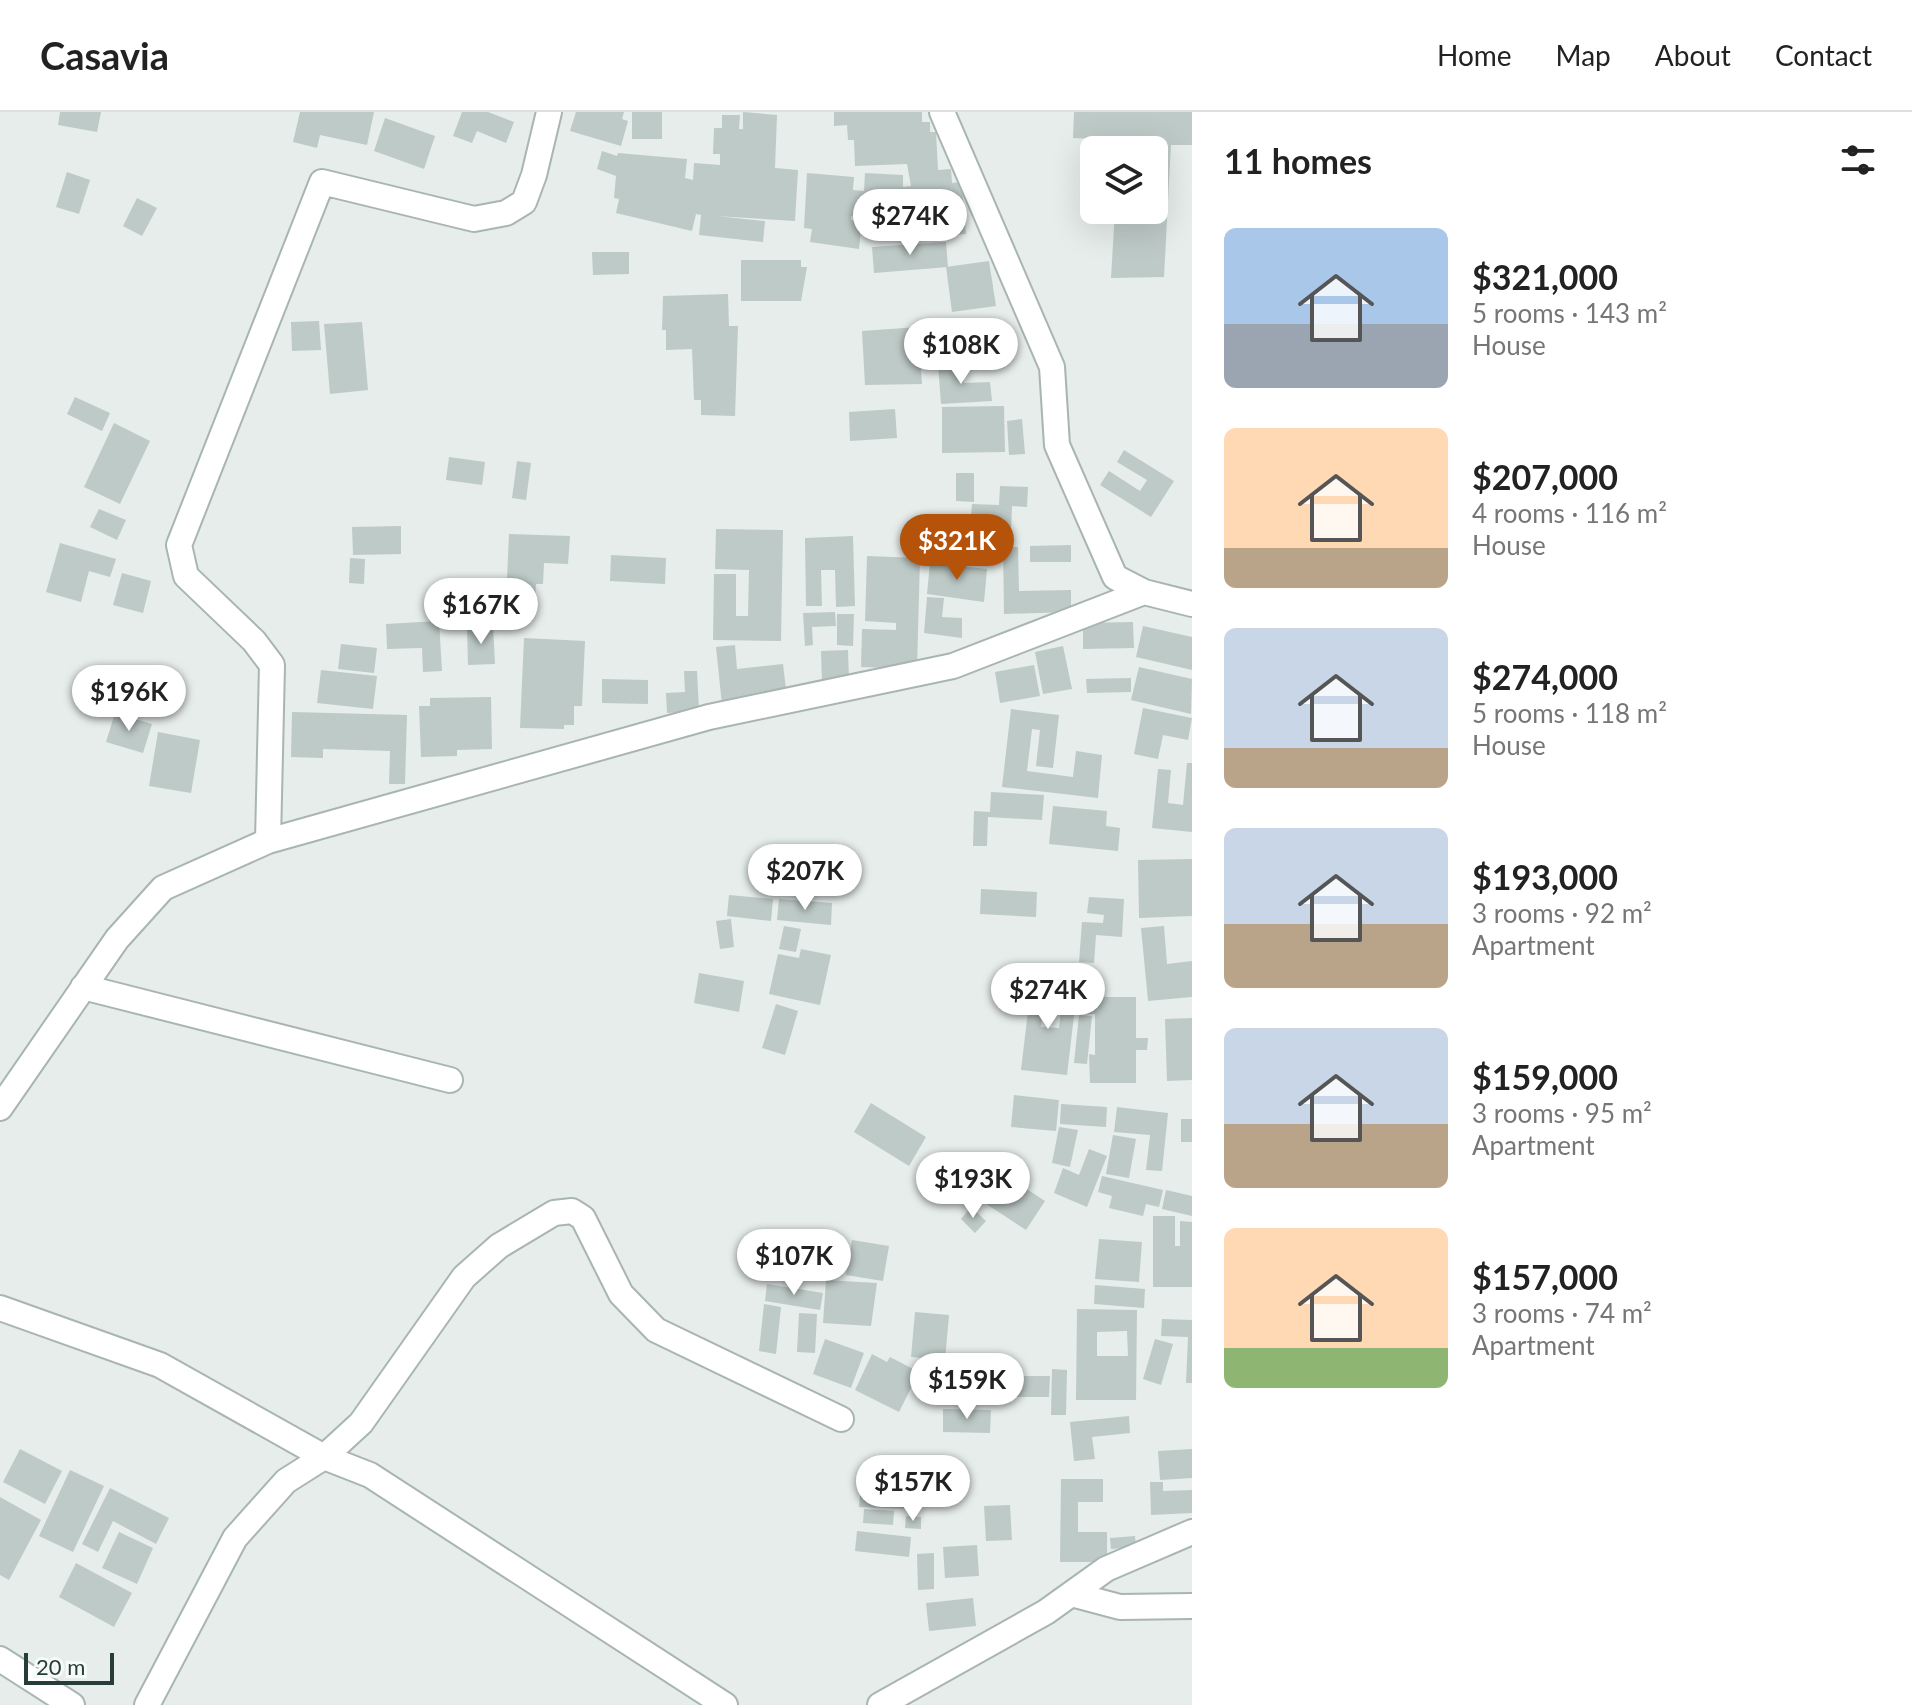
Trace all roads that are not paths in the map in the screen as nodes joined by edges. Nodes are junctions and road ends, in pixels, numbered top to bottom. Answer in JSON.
{"nodes":[{"id":1,"x":549,"y":112,"type":"edge"},
{"id":2,"x":942,"y":112,"type":"edge"},
{"id":3,"x":1144,"y":592,"type":"junction"},
{"id":4,"x":1192,"y":604,"type":"edge"},
{"id":5,"x":268,"y":841,"type":"junction"},
{"id":6,"x":83,"y":987,"type":"junction"},
{"id":7,"x":450,"y":1080,"type":"dead end"},
{"id":8,"x":0,"y":1108,"type":"edge"},
{"id":9,"x":0,"y":1308,"type":"edge"},
{"id":10,"x":841,"y":1419,"type":"dead end"},
{"id":11,"x":324,"y":1457,"type":"junction"},
{"id":12,"x":1192,"y":1532,"type":"edge"},
{"id":13,"x":1071,"y":1594,"type":"junction"},
{"id":14,"x":1192,"y":1606,"type":"edge"},
{"id":15,"x":0,"y":1659,"type":"edge"},
{"id":16,"x":72,"y":1705,"type":"edge"},
{"id":17,"x":147,"y":1705,"type":"edge"},
{"id":18,"x":725,"y":1705,"type":"edge"},
{"id":19,"x":880,"y":1705,"type":"edge"}],
"edges":[{"from":1,"to":5,"type":"street"},
{"from":2,"to":3,"type":"street"},
{"from":3,"to":4,"type":"street"},
{"from":3,"to":5,"type":"street"},
{"from":5,"to":6,"type":"street"},
{"from":6,"to":7,"type":"street"},
{"from":6,"to":8,"type":"street"},
{"from":9,"to":11,"type":"street"},
{"from":10,"to":11,"type":"street"},
{"from":11,"to":17,"type":"street"},
{"from":11,"to":18,"type":"street"},
{"from":12,"to":13,"type":"street"},
{"from":13,"to":14,"type":"street"},
{"from":13,"to":19,"type":"street"},
{"from":15,"to":16,"type":"street"}]}
